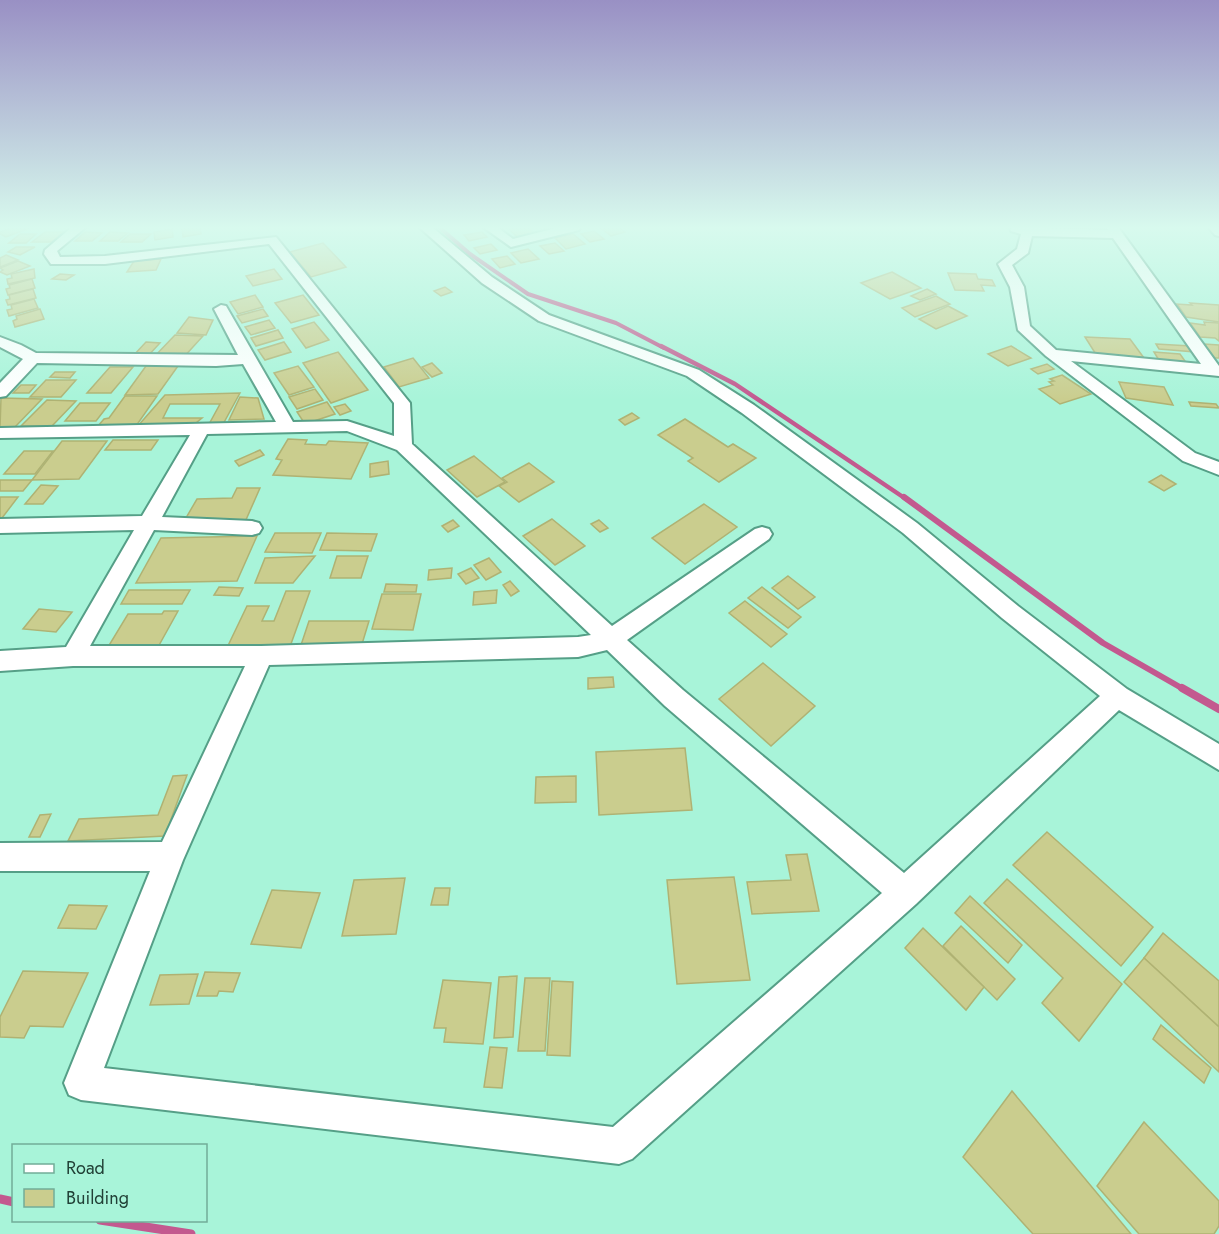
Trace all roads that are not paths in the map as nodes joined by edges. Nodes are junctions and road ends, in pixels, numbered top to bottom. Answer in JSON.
{"nodes":[{"id":1,"x":307,"y":285,"type":"edge"},
{"id":2,"x":494,"y":285,"type":"edge"},
{"id":3,"x":1016,"y":285,"type":"edge"},
{"id":4,"x":1153,"y":285,"type":"edge"},
{"id":5,"x":221,"y":309,"type":"dead end"},
{"id":6,"x":0,"y":342,"type":"edge"},
{"id":7,"x":1052,"y":353,"type":"junction"},
{"id":8,"x":33,"y":358,"type":"junction"},
{"id":9,"x":248,"y":359,"type":"junction"},
{"id":10,"x":1216,"y":370,"type":"edge"},
{"id":11,"x":0,"y":392,"type":"edge"},
{"id":12,"x":288,"y":428,"type":"junction"},
{"id":13,"x":201,"y":430,"type":"junction"},
{"id":14,"x":0,"y":433,"type":"edge"},
{"id":15,"x":403,"y":446,"type":"junction"},
{"id":16,"x":1219,"y":469,"type":"edge"},
{"id":17,"x":149,"y":523,"type":"junction"},
{"id":18,"x":0,"y":526,"type":"edge"},
{"id":19,"x":252,"y":528,"type":"dead end"},
{"id":20,"x":762,"y":534,"type":"dead end"},
{"id":21,"x":610,"y":640,"type":"junction"},
{"id":22,"x":261,"y":656,"type":"junction"},
{"id":23,"x":73,"y":657,"type":"junction"},
{"id":24,"x":0,"y":661,"type":"edge"},
{"id":25,"x":1118,"y":696,"type":"junction"},
{"id":26,"x":1219,"y":758,"type":"edge"},
{"id":27,"x":170,"y":856,"type":"junction"},
{"id":28,"x":0,"y":857,"type":"edge"},
{"id":29,"x":905,"y":893,"type":"junction"}],
"edges":[{"from":1,"to":15,"type":"street"},
{"from":2,"to":25,"type":"street"},
{"from":3,"to":7,"type":"street"},
{"from":4,"to":10,"type":"street"},
{"from":5,"to":9,"type":"street"},
{"from":6,"to":8,"type":"street"},
{"from":7,"to":10,"type":"street"},
{"from":7,"to":16,"type":"street"},
{"from":8,"to":9,"type":"street"},
{"from":8,"to":11,"type":"street"},
{"from":9,"to":12,"type":"street"},
{"from":12,"to":13,"type":"street"},
{"from":12,"to":15,"type":"street"},
{"from":13,"to":14,"type":"street"},
{"from":13,"to":17,"type":"street"},
{"from":15,"to":21,"type":"street"},
{"from":17,"to":18,"type":"street"},
{"from":17,"to":19,"type":"street"},
{"from":17,"to":23,"type":"street"},
{"from":20,"to":21,"type":"street"},
{"from":21,"to":22,"type":"street"},
{"from":21,"to":29,"type":"street"},
{"from":22,"to":23,"type":"street"},
{"from":22,"to":27,"type":"street"},
{"from":23,"to":24,"type":"street"},
{"from":25,"to":26,"type":"street"},
{"from":25,"to":29,"type":"street"},
{"from":27,"to":28,"type":"street"},
{"from":27,"to":29,"type":"street"}]}
